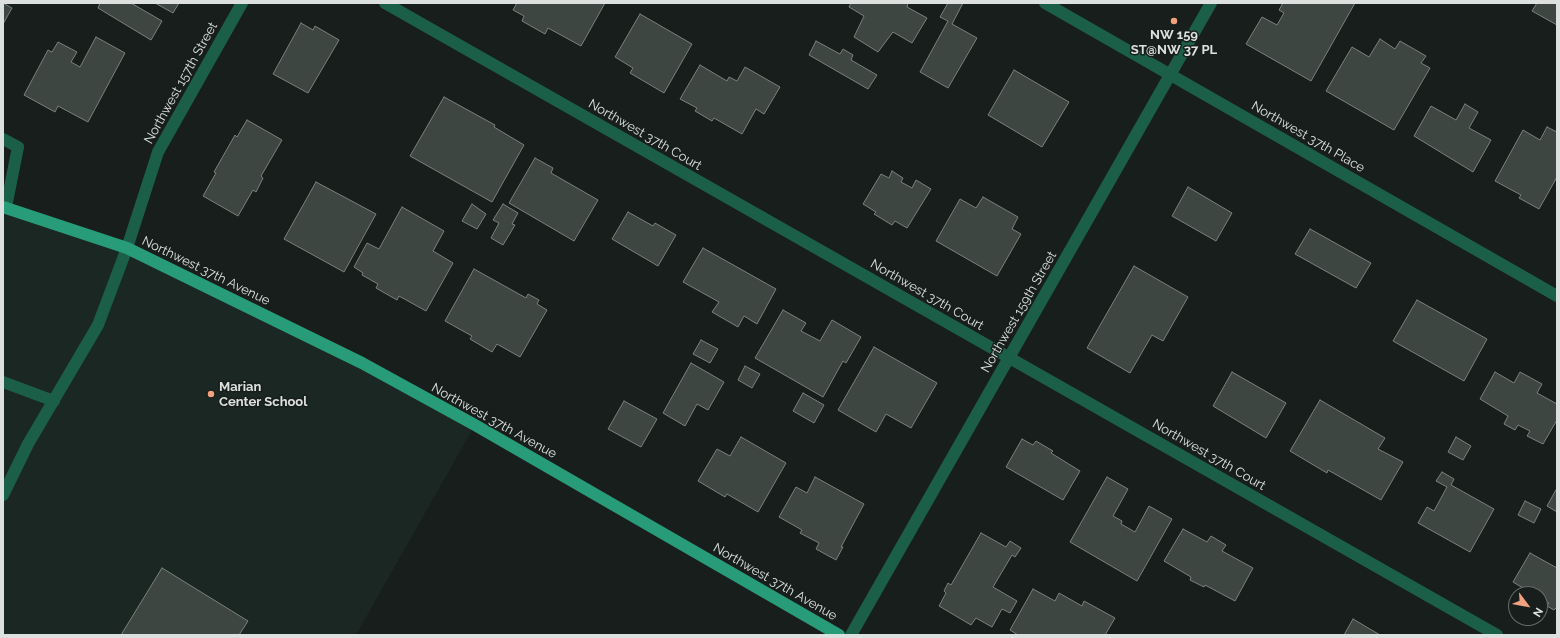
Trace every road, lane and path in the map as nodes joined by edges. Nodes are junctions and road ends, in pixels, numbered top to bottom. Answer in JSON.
{"nodes":[{"id":1,"x":242,"y":3,"type":"edge"},
{"id":2,"x":385,"y":3,"type":"edge"},
{"id":3,"x":1045,"y":3,"type":"edge"},
{"id":4,"x":1211,"y":3,"type":"edge"},
{"id":5,"x":1171,"y":74,"type":"junction"},
{"id":6,"x":3,"y":140,"type":"edge"},
{"id":7,"x":4,"y":207,"type":"edge"},
{"id":8,"x":127,"y":248,"type":"junction"},
{"id":9,"x":1557,"y":296,"type":"edge"},
{"id":10,"x":1008,"y":358,"type":"junction"},
{"id":11,"x":3,"y":382,"type":"edge"},
{"id":12,"x":54,"y":401,"type":"junction"},
{"id":13,"x":3,"y":495,"type":"edge"},
{"id":14,"x":839,"y":635,"type":"edge"},
{"id":15,"x":851,"y":635,"type":"edge"},
{"id":16,"x":1497,"y":635,"type":"edge"}],
"edges":[{"from":1,"to":8,"type":"street","name":"Northwest 157th Street"},
{"from":2,"to":10,"type":"street","name":"Northwest 37th Court"},
{"from":3,"to":5,"type":"street","name":"Northwest 37th Place"},
{"from":4,"to":5,"type":"street","name":"Northwest 159th Street"},
{"from":5,"to":9,"type":"street","name":"Northwest 37th Place"},
{"from":5,"to":10,"type":"street","name":"Northwest 159th Street"},
{"from":6,"to":7,"type":"street"},
{"from":7,"to":8,"type":"main road","name":"Northwest 37th Avenue"},
{"from":8,"to":12,"type":"street","name":"Northwest 157th Street"},
{"from":8,"to":14,"type":"main road","name":"Northwest 37th Avenue"},
{"from":10,"to":15,"type":"street","name":"Northwest 159th Street"},
{"from":10,"to":16,"type":"street","name":"Northwest 37th Court"},
{"from":11,"to":12,"type":"street"},
{"from":12,"to":13,"type":"street","name":"Northwest 157th Street"}]}
